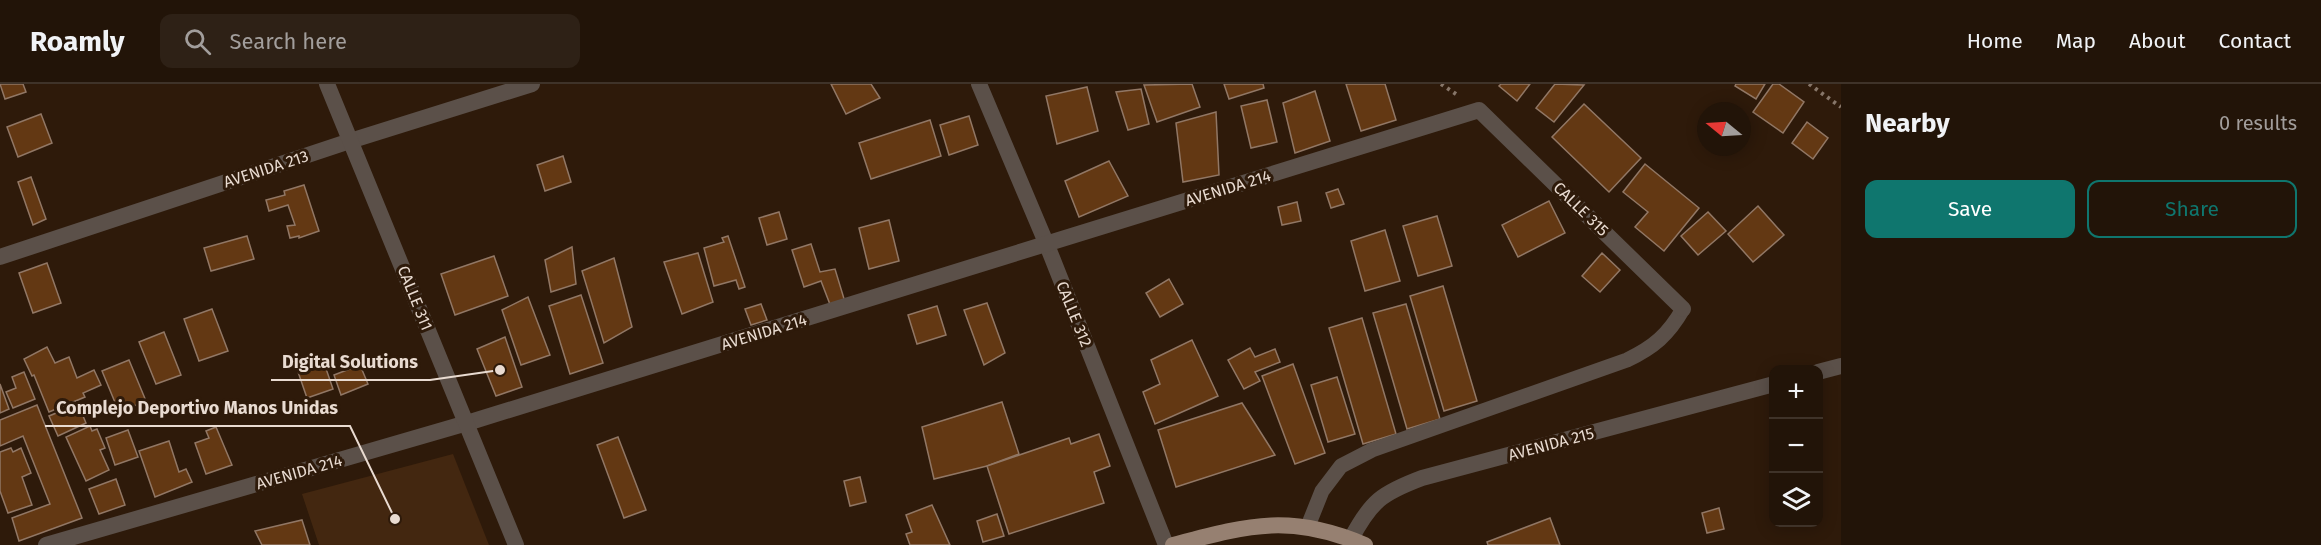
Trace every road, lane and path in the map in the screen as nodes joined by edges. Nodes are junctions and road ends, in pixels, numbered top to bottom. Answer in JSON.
{"nodes":[{"id":1,"x":327,"y":84,"type":"edge"},
{"id":2,"x":532,"y":84,"type":"edge"},
{"id":3,"x":979,"y":84,"type":"edge"},
{"id":4,"x":1809,"y":84,"type":"edge"},
{"id":5,"x":1841,"y":107,"type":"edge"},
{"id":6,"x":1479,"y":110,"type":"joint"},
{"id":7,"x":350,"y":141,"type":"junction"},
{"id":8,"x":1047,"y":244,"type":"junction"},
{"id":9,"x":0,"y":257,"type":"edge"},
{"id":10,"x":1683,"y":309,"type":"joint"},
{"id":11,"x":1841,"y":366,"type":"edge"},
{"id":12,"x":1823,"y":371,"type":"edge"},
{"id":13,"x":1769,"y":385,"type":"edge"},
{"id":14,"x":467,"y":423,"type":"junction"},
{"id":15,"x":1308,"y":526,"type":"junction"},
{"id":16,"x":1358,"y":542,"type":"edge"},
{"id":17,"x":46,"y":545,"type":"edge"},
{"id":18,"x":516,"y":545,"type":"edge"},
{"id":19,"x":1166,"y":545,"type":"edge"},
{"id":20,"x":1173,"y":545,"type":"edge"}],
"edges":[{"from":1,"to":7,"type":"street","name":"CALLE 311"},
{"from":2,"to":7,"type":"street","name":"AVENIDA 213"},
{"from":3,"to":8,"type":"street","name":"CALLE 312"},
{"from":4,"to":5,"type":"path"},
{"from":6,"to":8,"type":"street","name":"AVENIDA 214"},
{"from":6,"to":10,"type":"street","name":"CALLE 315"},
{"from":7,"to":9,"type":"street","name":"AVENIDA 213"},
{"from":7,"to":14,"type":"street","name":"CALLE 311"},
{"from":8,"to":14,"type":"street","name":"AVENIDA 214"},
{"from":8,"to":19,"type":"street","name":"CALLE 312"},
{"from":10,"to":15,"type":"lane"},
{"from":11,"to":12,"type":"street"},
{"from":13,"to":16,"type":"street","name":"AVENIDA 215"},
{"from":14,"to":17,"type":"street","name":"AVENIDA 214"},
{"from":14,"to":18,"type":"street","name":"CALLE 311"},
{"from":15,"to":16,"type":"main road"},
{"from":15,"to":20,"type":"main road"}]}
